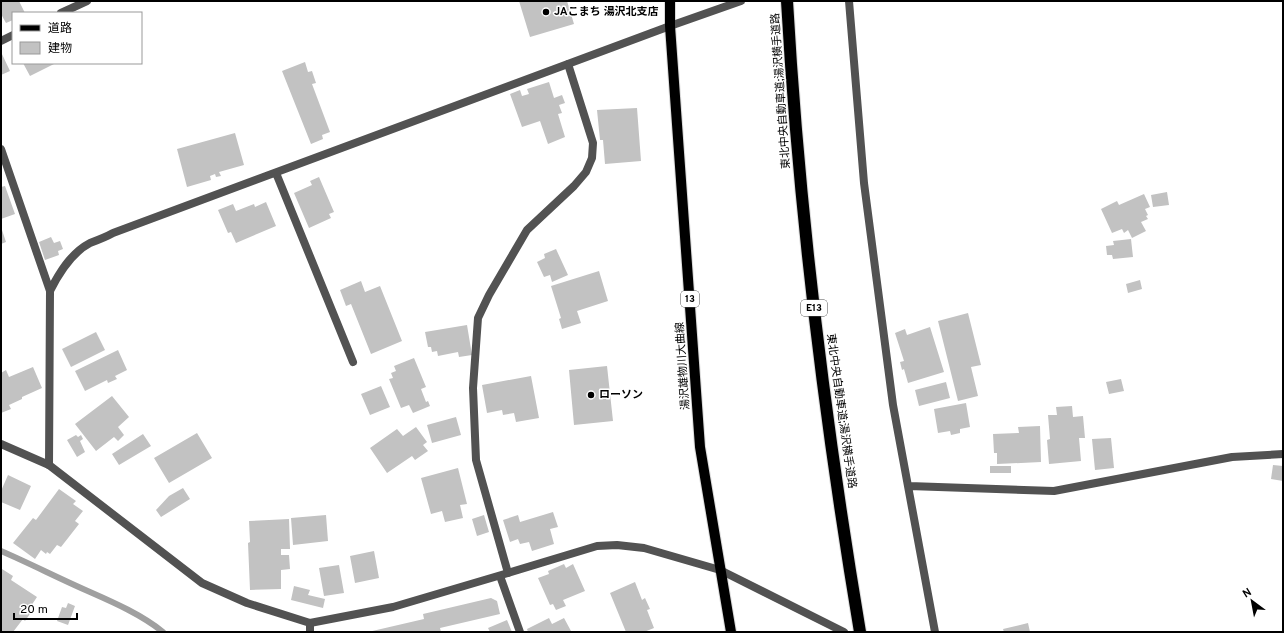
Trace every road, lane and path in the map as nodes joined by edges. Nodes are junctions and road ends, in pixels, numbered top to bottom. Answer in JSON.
{"nodes":[{"id":1,"x":87,"y":1,"type":"edge"},
{"id":2,"x":670,"y":1,"type":"edge"},
{"id":3,"x":742,"y":1,"type":"edge"},
{"id":4,"x":787,"y":1,"type":"edge"},
{"id":5,"x":849,"y":1,"type":"edge"},
{"id":6,"x":63,"y":12,"type":"edge"},
{"id":7,"x":670,"y":26,"type":"junction"},
{"id":8,"x":12,"y":36,"type":"edge"},
{"id":9,"x":1,"y":41,"type":"edge"},
{"id":10,"x":568,"y":64,"type":"junction"},
{"id":11,"x":1,"y":149,"type":"edge"},
{"id":12,"x":276,"y":173,"type":"junction"},
{"id":13,"x":50,"y":292,"type":"junction"},
{"id":14,"x":353,"y":362,"type":"dead end"},
{"id":15,"x":1,"y":444,"type":"edge"},
{"id":16,"x":1283,"y":454,"type":"edge"},
{"id":17,"x":49,"y":465,"type":"junction"},
{"id":18,"x":909,"y":486,"type":"junction"},
{"id":19,"x":720,"y":570,"type":"junction"},
{"id":20,"x":508,"y":573,"type":"junction"},
{"id":21,"x":500,"y":576,"type":"junction"},
{"id":22,"x":310,"y":623,"type":"junction"},
{"id":23,"x":310,"y":632,"type":"edge"},
{"id":24,"x":520,"y":632,"type":"edge"},
{"id":25,"x":731,"y":632,"type":"edge"},
{"id":26,"x":844,"y":632,"type":"edge"},
{"id":27,"x":860,"y":632,"type":"edge"},
{"id":28,"x":935,"y":632,"type":"edge"}],
"edges":[{"from":1,"to":6,"type":"street"},
{"from":2,"to":7,"type":"main road","name":"湯沢雄物川大曲線","number":"13"},
{"from":3,"to":7,"type":"street"},
{"from":4,"to":27,"type":"highway","name":"東北中央自動車道;湯沢横手道路","number":"E13"},
{"from":5,"to":18,"type":"street"},
{"from":7,"to":10,"type":"street"},
{"from":7,"to":19,"type":"main road","name":"湯沢雄物川大曲線","number":"13"},
{"from":8,"to":9,"type":"street"},
{"from":10,"to":12,"type":"street"},
{"from":10,"to":20,"type":"street"},
{"from":11,"to":13,"type":"street"},
{"from":12,"to":13,"type":"street"},
{"from":12,"to":14,"type":"street"},
{"from":13,"to":17,"type":"street"},
{"from":15,"to":17,"type":"street"},
{"from":16,"to":18,"type":"street"},
{"from":17,"to":22,"type":"street"},
{"from":18,"to":28,"type":"street"},
{"from":19,"to":20,"type":"street"},
{"from":19,"to":25,"type":"main road","name":"湯沢雄物川大曲線","number":"13"},
{"from":19,"to":26,"type":"street"},
{"from":20,"to":21,"type":"street"},
{"from":21,"to":22,"type":"street"},
{"from":21,"to":24,"type":"street"},
{"from":22,"to":23,"type":"street"}]}
